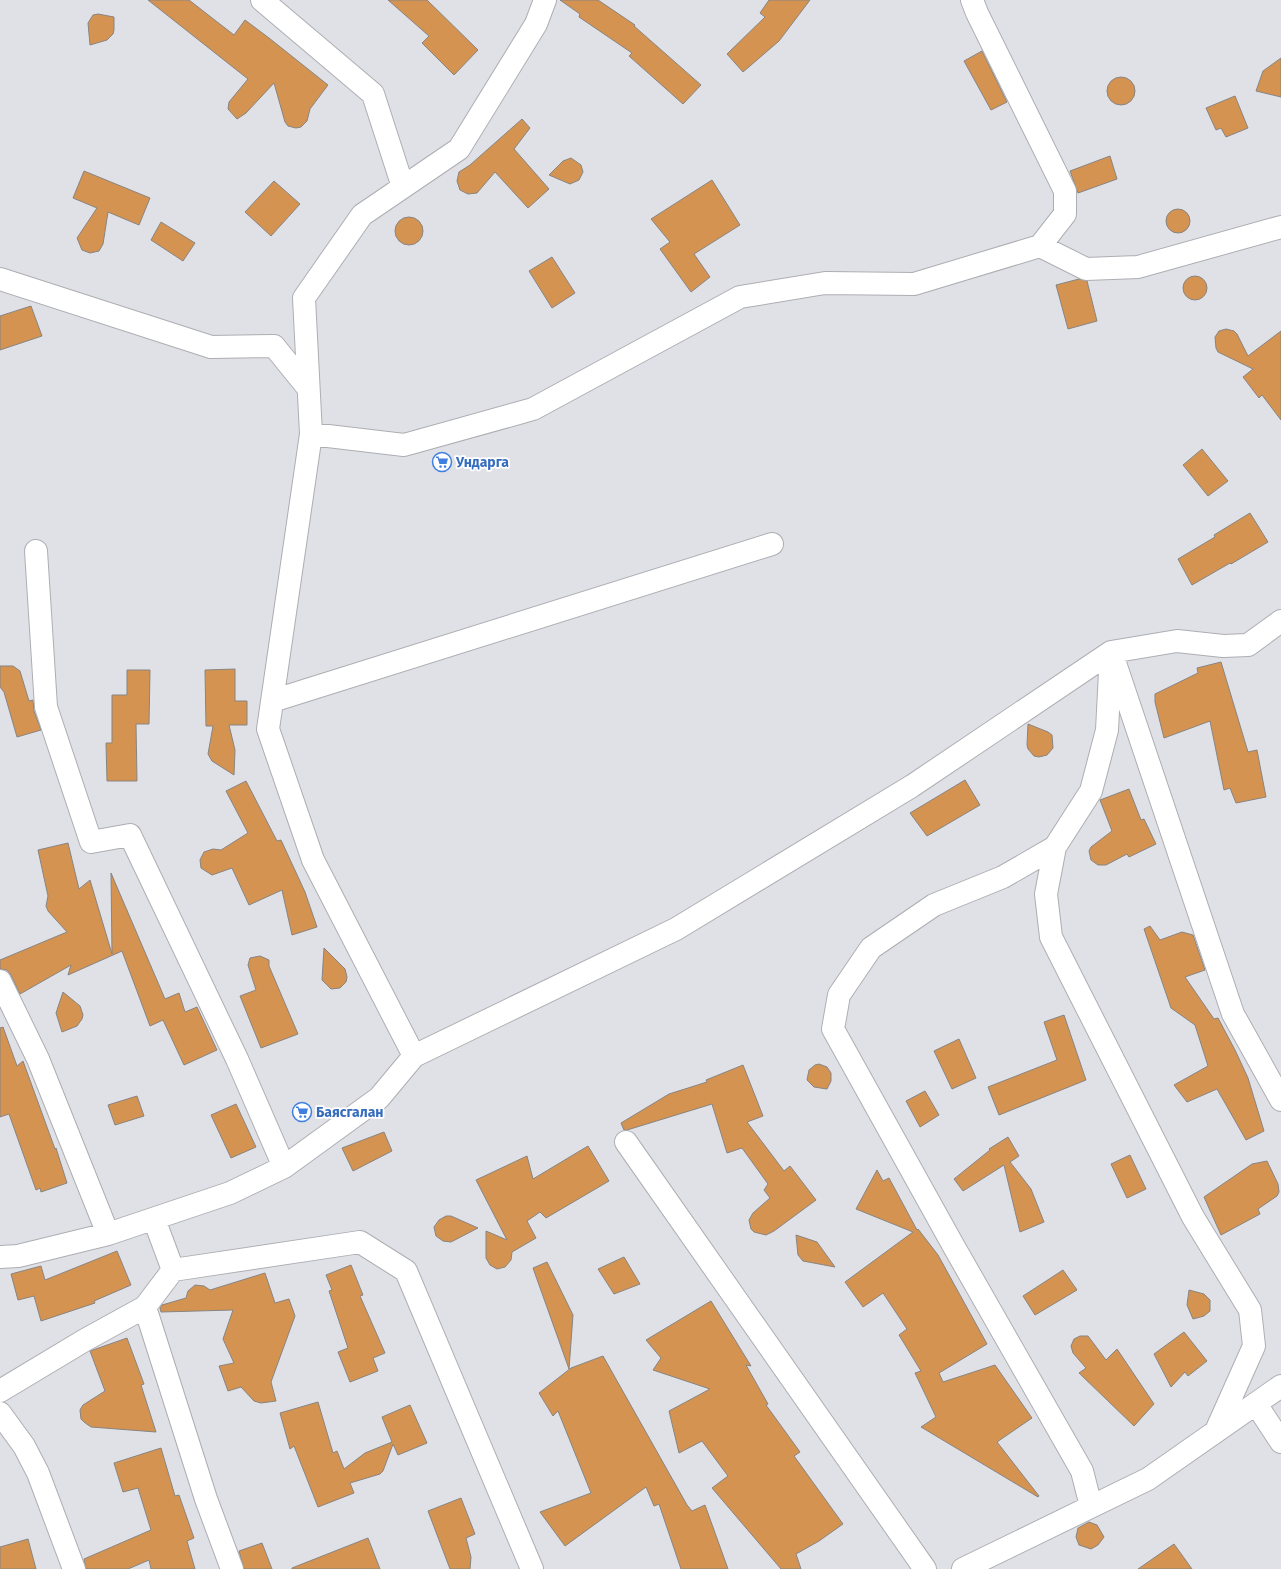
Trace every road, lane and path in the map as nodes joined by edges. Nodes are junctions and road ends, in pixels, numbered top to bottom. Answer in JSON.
{"nodes":[{"id":1,"x":262,"y":0,"type":"edge"},
{"id":2,"x":544,"y":0,"type":"edge"},
{"id":3,"x":972,"y":0,"type":"edge"},
{"id":4,"x":403,"y":187,"type":"junction"},
{"id":5,"x":1281,"y":227,"type":"edge"},
{"id":6,"x":1040,"y":246,"type":"junction"},
{"id":7,"x":0,"y":279,"type":"edge"},
{"id":8,"x":308,"y":388,"type":"junction"},
{"id":9,"x":311,"y":434,"type":"junction"},
{"id":10,"x":772,"y":544,"type":"dead end"},
{"id":11,"x":36,"y":551,"type":"dead end"},
{"id":12,"x":1281,"y":621,"type":"edge"},
{"id":13,"x":1111,"y":652,"type":"junction"},
{"id":14,"x":272,"y":701,"type":"junction"},
{"id":15,"x":1055,"y":847,"type":"junction"},
{"id":16,"x":0,"y":981,"type":"edge"},
{"id":17,"x":414,"y":1056,"type":"junction"},
{"id":18,"x":1281,"y":1100,"type":"edge"},
{"id":19,"x":626,"y":1142,"type":"dead end"},
{"id":20,"x":284,"y":1168,"type":"junction"},
{"id":21,"x":154,"y":1219,"type":"junction"},
{"id":22,"x":108,"y":1234,"type":"junction"},
{"id":23,"x":0,"y":1257,"type":"edge"},
{"id":24,"x":173,"y":1270,"type":"junction"},
{"id":25,"x":145,"y":1307,"type":"junction"},
{"id":26,"x":1281,"y":1386,"type":"edge"},
{"id":27,"x":0,"y":1391,"type":"edge"},
{"id":28,"x":1256,"y":1404,"type":"junction"},
{"id":29,"x":0,"y":1413,"type":"edge"},
{"id":30,"x":1216,"y":1431,"type":"junction"},
{"id":31,"x":1281,"y":1442,"type":"edge"},
{"id":32,"x":1091,"y":1506,"type":"junction"},
{"id":33,"x":74,"y":1569,"type":"edge"},
{"id":34,"x":232,"y":1569,"type":"edge"},
{"id":35,"x":532,"y":1569,"type":"edge"},
{"id":36,"x":925,"y":1569,"type":"edge"},
{"id":37,"x":963,"y":1569,"type":"edge"}],
"edges":[{"from":1,"to":4,"type":"street"},
{"from":2,"to":4,"type":"street"},
{"from":3,"to":6,"type":"street"},
{"from":4,"to":8,"type":"street"},
{"from":5,"to":6,"type":"street"},
{"from":6,"to":9,"type":"street"},
{"from":7,"to":8,"type":"street"},
{"from":8,"to":9,"type":"street"},
{"from":9,"to":14,"type":"street"},
{"from":10,"to":14,"type":"street"},
{"from":11,"to":20,"type":"street"},
{"from":12,"to":13,"type":"street"},
{"from":13,"to":15,"type":"street"},
{"from":13,"to":17,"type":"street"},
{"from":13,"to":18,"type":"street"},
{"from":14,"to":17,"type":"street"},
{"from":15,"to":30,"type":"street"},
{"from":15,"to":32,"type":"street"},
{"from":16,"to":22,"type":"street"},
{"from":17,"to":20,"type":"street"},
{"from":19,"to":36,"type":"street"},
{"from":20,"to":21,"type":"street"},
{"from":21,"to":22,"type":"street"},
{"from":21,"to":24,"type":"street"},
{"from":22,"to":23,"type":"street"},
{"from":24,"to":25,"type":"street"},
{"from":24,"to":35,"type":"street"},
{"from":25,"to":27,"type":"street"},
{"from":25,"to":34,"type":"street"},
{"from":26,"to":28,"type":"street"},
{"from":28,"to":30,"type":"street"},
{"from":28,"to":31,"type":"street"},
{"from":29,"to":33,"type":"street"},
{"from":30,"to":32,"type":"street"},
{"from":32,"to":37,"type":"street"}]}
